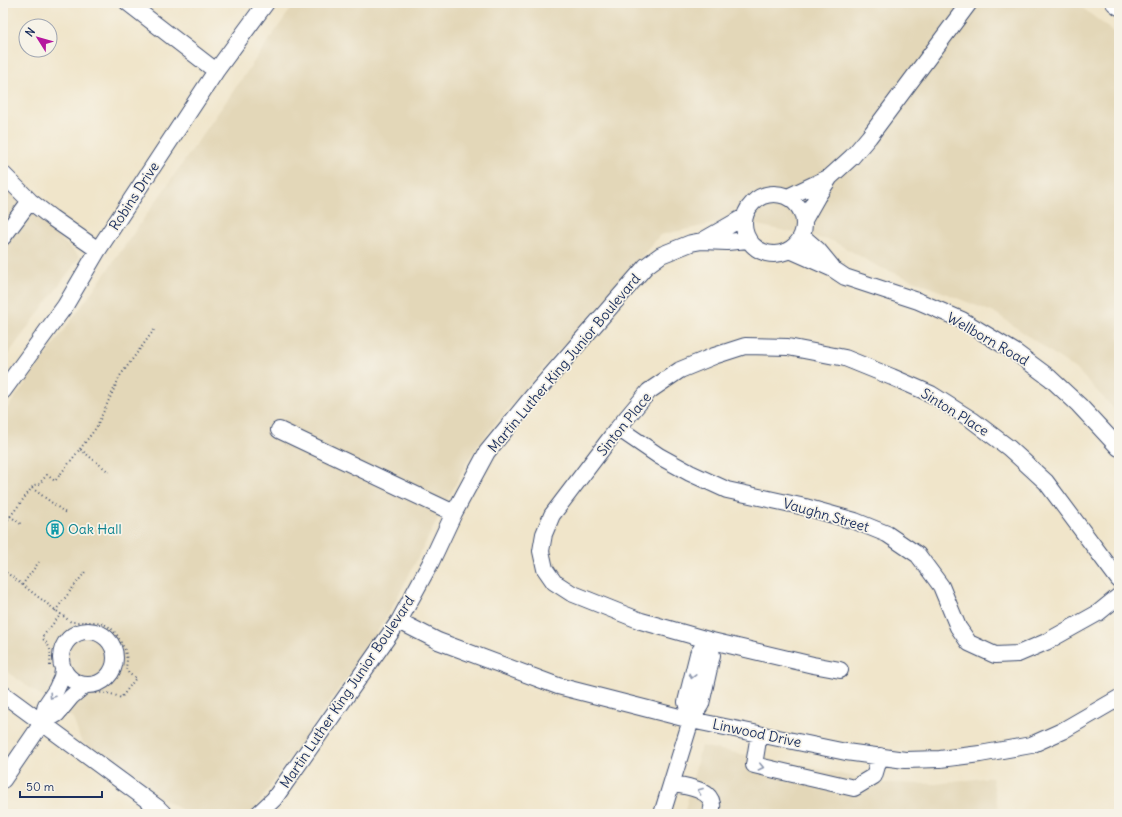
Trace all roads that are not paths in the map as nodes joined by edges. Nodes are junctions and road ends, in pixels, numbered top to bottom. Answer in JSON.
{"nodes":[{"id":1,"x":128,"y":3,"type":"edge"},
{"id":2,"x":266,"y":3,"type":"edge"},
{"id":3,"x":969,"y":3,"type":"edge"},
{"id":4,"x":1114,"y":3,"type":"edge"},
{"id":5,"x":1119,"y":7,"type":"edge"},
{"id":6,"x":216,"y":71,"type":"junction"},
{"id":7,"x":3,"y":174,"type":"edge"},
{"id":8,"x":830,"y":178,"type":"junction"},
{"id":9,"x":788,"y":197,"type":"junction"},
{"id":10,"x":30,"y":201,"type":"junction"},
{"id":11,"x":744,"y":217,"type":"junction"},
{"id":12,"x":804,"y":220,"type":"junction"},
{"id":13,"x":802,"y":236,"type":"junction"},
{"id":14,"x":3,"y":237,"type":"edge"},
{"id":15,"x":748,"y":240,"type":"junction"},
{"id":16,"x":702,"y":241,"type":"junction"},
{"id":17,"x":98,"y":250,"type":"junction"},
{"id":18,"x":790,"y":250,"type":"junction"},
{"id":19,"x":833,"y":269,"type":"junction"},
{"id":20,"x":3,"y":391,"type":"edge"},
{"id":21,"x":618,"y":428,"type":"junction"},
{"id":22,"x":279,"y":430,"type":"dead end"},
{"id":23,"x":1119,"y":448,"type":"edge"},
{"id":24,"x":454,"y":513,"type":"junction"},
{"id":25,"x":1119,"y":580,"type":"edge"},
{"id":26,"x":1119,"y":596,"type":"edge"},
{"id":27,"x":399,"y":621,"type":"junction"},
{"id":28,"x":708,"y":640,"type":"junction"},
{"id":29,"x":57,"y":668,"type":"junction"},
{"id":30,"x":840,"y":670,"type":"dead end"},
{"id":31,"x":89,"y":690,"type":"junction"},
{"id":32,"x":3,"y":694,"type":"edge"},
{"id":33,"x":1119,"y":698,"type":"edge"},
{"id":34,"x":691,"y":720,"type":"junction"},
{"id":35,"x":42,"y":723,"type":"junction"},
{"id":36,"x":759,"y":734,"type":"junction"},
{"id":37,"x":880,"y":756,"type":"junction"},
{"id":38,"x":3,"y":780,"type":"edge"},
{"id":39,"x":672,"y":783,"type":"junction"},
{"id":40,"x":272,"y":807,"type":"edge"},
{"id":41,"x":164,"y":812,"type":"edge"},
{"id":42,"x":258,"y":814,"type":"edge"},
{"id":43,"x":662,"y":814,"type":"edge"},
{"id":44,"x":710,"y":814,"type":"edge"}],
"edges":[{"from":1,"to":6,"type":"street"},
{"from":2,"to":6,"type":"street","name":"Robins Drive"},
{"from":3,"to":8,"type":"street"},
{"from":4,"to":5,"type":"street"},
{"from":6,"to":17,"type":"street","name":"Robins Drive"},
{"from":7,"to":10,"type":"street"},
{"from":8,"to":9,"type":"street"},
{"from":8,"to":12,"type":"street"},
{"from":9,"to":11,"type":"street"},
{"from":9,"to":12,"type":"street"},
{"from":10,"to":14,"type":"street"},
{"from":10,"to":17,"type":"street"},
{"from":11,"to":15,"type":"street"},
{"from":11,"to":16,"type":"street","name":"Martin Luther King Junior Boulevard"},
{"from":12,"to":13,"type":"street"},
{"from":13,"to":18,"type":"street"},
{"from":13,"to":19,"type":"street"},
{"from":15,"to":16,"type":"street","name":"Martin Luther King Junior Boulevard"},
{"from":15,"to":18,"type":"street"},
{"from":16,"to":24,"type":"street","name":"Martin Luther King Junior Boulevard"},
{"from":17,"to":20,"type":"street","name":"Robins Drive"},
{"from":18,"to":19,"type":"street"},
{"from":19,"to":23,"type":"street","name":"Wellborn Road"},
{"from":21,"to":25,"type":"street","name":"Sinton Place"},
{"from":21,"to":26,"type":"street","name":"Vaughn Street"},
{"from":21,"to":28,"type":"street","name":"Sinton Place"},
{"from":22,"to":24,"type":"street"},
{"from":24,"to":27,"type":"street","name":"Martin Luther King Junior Boulevard"},
{"from":27,"to":34,"type":"street","name":"Linwood Drive"},
{"from":27,"to":40,"type":"street","name":"Martin Luther King Junior Boulevard"},
{"from":28,"to":30,"type":"street","name":"Sinton Place"},
{"from":28,"to":34,"type":"street"},
{"from":29,"to":31,"type":"street"},
{"from":29,"to":31,"type":"street"},
{"from":29,"to":35,"type":"street","one_way":true},
{"from":31,"to":35,"type":"street"},
{"from":32,"to":35,"type":"street"},
{"from":33,"to":37,"type":"street","name":"Linwood Drive"},
{"from":34,"to":36,"type":"street","name":"Linwood Drive"},
{"from":34,"to":39,"type":"street"},
{"from":35,"to":38,"type":"street"},
{"from":35,"to":41,"type":"street"},
{"from":36,"to":37,"type":"street","name":"Linwood Drive"},
{"from":36,"to":37,"type":"street","one_way":true},
{"from":39,"to":43,"type":"street"},
{"from":44,"to":39,"type":"street","one_way":true},
{"from":40,"to":42,"type":"street","name":"Martin Luther King Junior Boulevard"}]}
